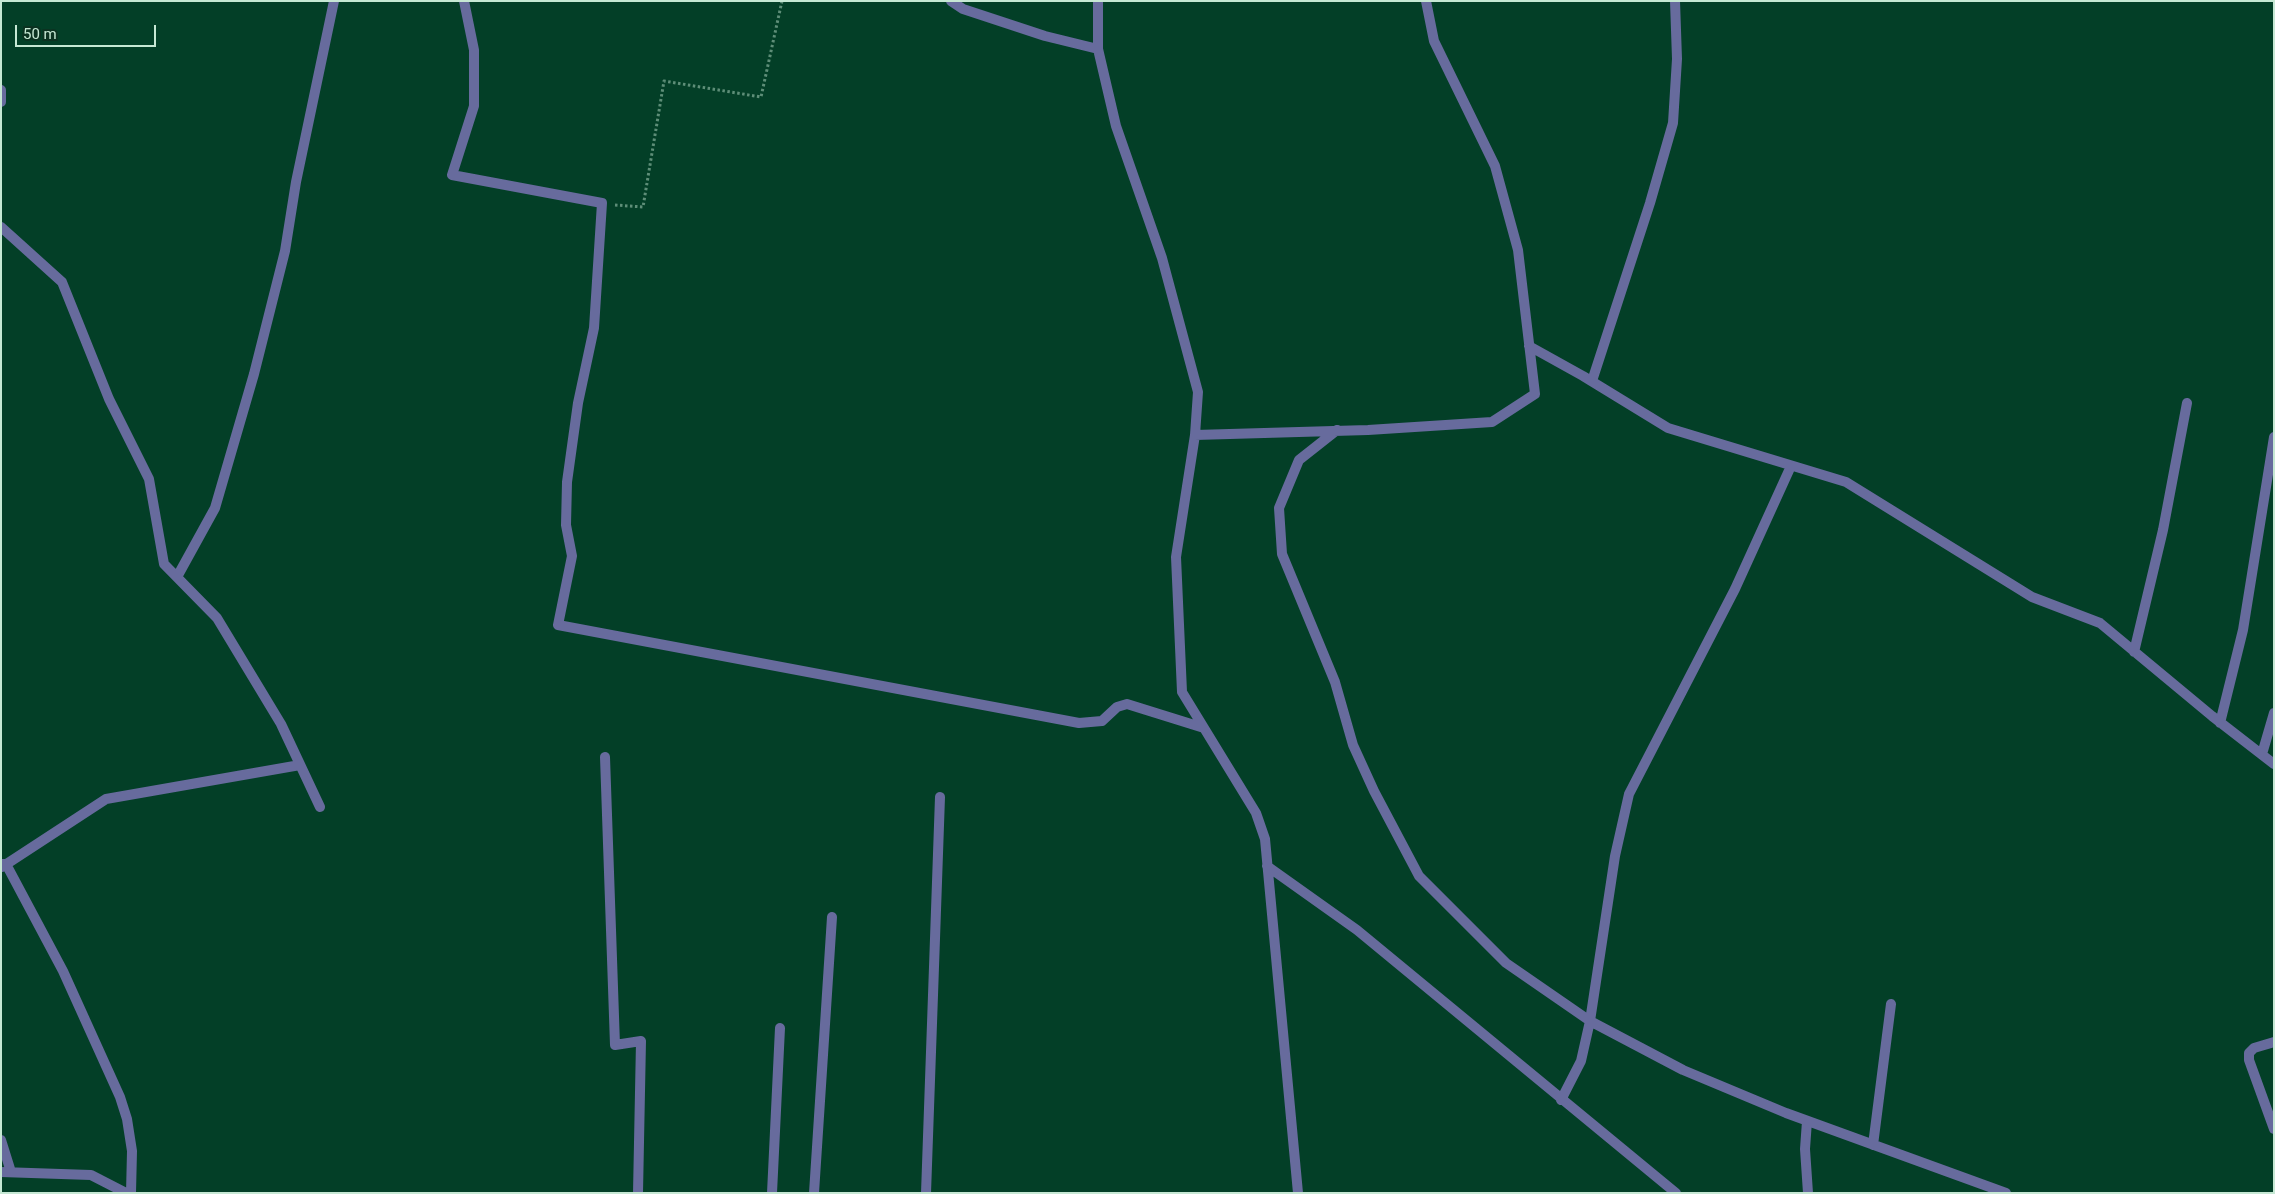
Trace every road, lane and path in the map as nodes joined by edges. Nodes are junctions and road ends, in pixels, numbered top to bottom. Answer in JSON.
{"nodes":[{"id":1,"x":334,"y":1,"type":"edge"},
{"id":2,"x":464,"y":1,"type":"edge"},
{"id":3,"x":782,"y":1,"type":"edge"},
{"id":4,"x":951,"y":1,"type":"edge"},
{"id":5,"x":1098,"y":1,"type":"edge"},
{"id":6,"x":1426,"y":1,"type":"edge"},
{"id":7,"x":1675,"y":1,"type":"edge"},
{"id":8,"x":1098,"y":49,"type":"junction"},
{"id":9,"x":1,"y":90,"type":"edge"},
{"id":10,"x":1,"y":101,"type":"edge"},
{"id":11,"x":602,"y":203,"type":"junction"},
{"id":12,"x":1,"y":227,"type":"edge"},
{"id":13,"x":1529,"y":346,"type":"junction"},
{"id":14,"x":1592,"y":381,"type":"junction"},
{"id":15,"x":2187,"y":403,"type":"dead end"},
{"id":16,"x":1337,"y":430,"type":"junction"},
{"id":17,"x":1195,"y":435,"type":"junction"},
{"id":18,"x":2274,"y":437,"type":"edge"},
{"id":19,"x":1791,"y":466,"type":"junction"},
{"id":20,"x":177,"y":577,"type":"junction"},
{"id":21,"x":2134,"y":652,"type":"junction"},
{"id":22,"x":2274,"y":713,"type":"edge"},
{"id":23,"x":2220,"y":722,"type":"junction"},
{"id":24,"x":1204,"y":728,"type":"junction"},
{"id":25,"x":2262,"y":754,"type":"junction"},
{"id":26,"x":605,"y":757,"type":"dead end"},
{"id":27,"x":2274,"y":764,"type":"edge"},
{"id":28,"x":300,"y":765,"type":"junction"},
{"id":29,"x":940,"y":797,"type":"dead end"},
{"id":30,"x":320,"y":807,"type":"dead end"},
{"id":31,"x":3,"y":865,"type":"edge"},
{"id":32,"x":1267,"y":866,"type":"junction"},
{"id":33,"x":832,"y":917,"type":"dead end"},
{"id":34,"x":1890,"y":1004,"type":"dead end"},
{"id":35,"x":1590,"y":1021,"type":"junction"},
{"id":36,"x":780,"y":1028,"type":"dead end"},
{"id":37,"x":2274,"y":1042,"type":"edge"},
{"id":38,"x":1561,"y":1100,"type":"junction"},
{"id":39,"x":1807,"y":1120,"type":"junction"},
{"id":40,"x":2274,"y":1129,"type":"edge"},
{"id":41,"x":1,"y":1140,"type":"edge"},
{"id":42,"x":1873,"y":1145,"type":"junction"},
{"id":43,"x":6,"y":1172,"type":"edge"},
{"id":44,"x":126,"y":1193,"type":"edge"},
{"id":45,"x":130,"y":1193,"type":"edge"},
{"id":46,"x":638,"y":1193,"type":"edge"},
{"id":47,"x":772,"y":1193,"type":"edge"},
{"id":48,"x":814,"y":1193,"type":"edge"},
{"id":49,"x":926,"y":1193,"type":"edge"},
{"id":50,"x":1298,"y":1193,"type":"edge"},
{"id":51,"x":1676,"y":1193,"type":"edge"},
{"id":52,"x":1808,"y":1193,"type":"edge"},
{"id":53,"x":2006,"y":1193,"type":"edge"}],
"edges":[{"from":1,"to":20,"type":"street"},
{"from":2,"to":11,"type":"street"},
{"from":3,"to":11,"type":"path"},
{"from":4,"to":8,"type":"street"},
{"from":5,"to":8,"type":"street"},
{"from":6,"to":13,"type":"street"},
{"from":7,"to":14,"type":"street"},
{"from":8,"to":17,"type":"street"},
{"from":9,"to":10,"type":"street"},
{"from":11,"to":24,"type":"street"},
{"from":12,"to":20,"type":"street"},
{"from":13,"to":14,"type":"street"},
{"from":13,"to":16,"type":"street"},
{"from":14,"to":19,"type":"street"},
{"from":15,"to":21,"type":"street"},
{"from":16,"to":17,"type":"street"},
{"from":16,"to":35,"type":"street"},
{"from":17,"to":24,"type":"street"},
{"from":18,"to":23,"type":"street"},
{"from":19,"to":21,"type":"street"},
{"from":19,"to":35,"type":"street"},
{"from":20,"to":28,"type":"street"},
{"from":21,"to":23,"type":"street"},
{"from":22,"to":25,"type":"street"},
{"from":23,"to":25,"type":"street"},
{"from":24,"to":32,"type":"street"},
{"from":25,"to":27,"type":"street"},
{"from":26,"to":46,"type":"street"},
{"from":28,"to":30,"type":"street"},
{"from":28,"to":31,"type":"street"},
{"from":29,"to":49,"type":"street"},
{"from":31,"to":45,"type":"street"},
{"from":32,"to":38,"type":"street"},
{"from":32,"to":50,"type":"street"},
{"from":33,"to":48,"type":"street"},
{"from":34,"to":42,"type":"street"},
{"from":35,"to":38,"type":"street"},
{"from":35,"to":39,"type":"street"},
{"from":36,"to":47,"type":"street"},
{"from":37,"to":40,"type":"street"},
{"from":38,"to":51,"type":"street"},
{"from":39,"to":42,"type":"street"},
{"from":39,"to":52,"type":"street"},
{"from":41,"to":43,"type":"street"},
{"from":42,"to":53,"type":"street"},
{"from":43,"to":44,"type":"street"}]}
